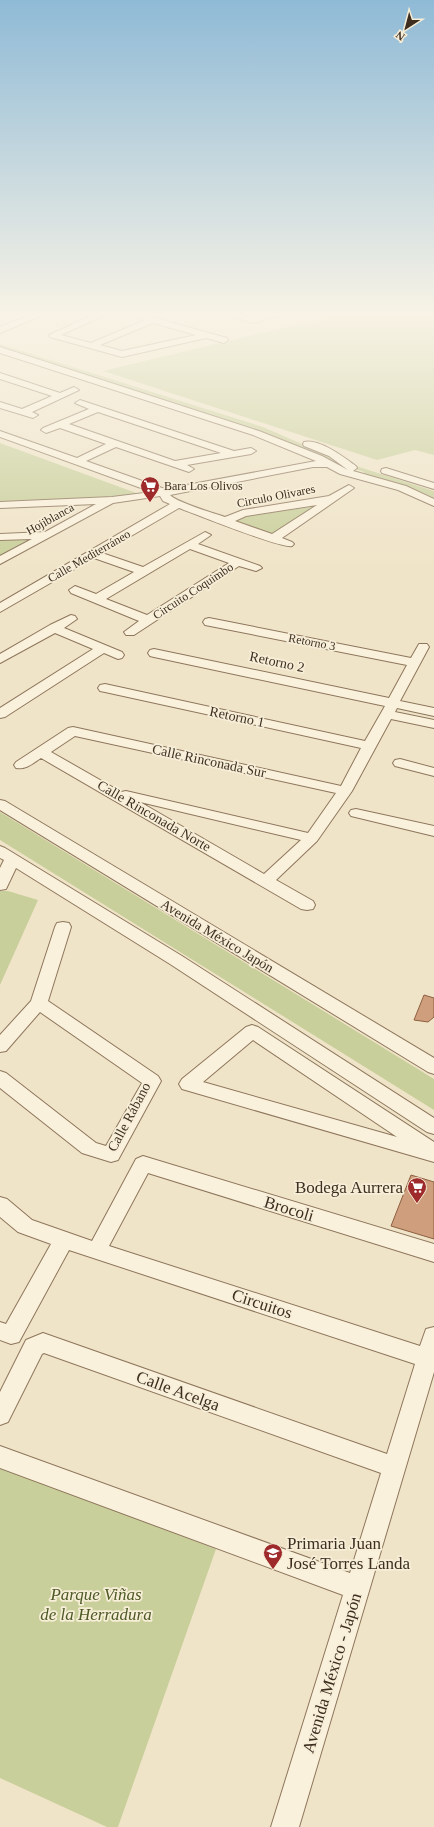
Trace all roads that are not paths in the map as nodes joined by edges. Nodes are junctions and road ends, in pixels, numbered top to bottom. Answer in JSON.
{"nodes":[{"id":1,"x":52,"y":399,"type":"edge"},
{"id":2,"x":152,"y":399,"type":"edge"},
{"id":3,"x":181,"y":399,"type":"edge"},
{"id":4,"x":80,"y":403,"type":"dead end"},
{"id":5,"x":0,"y":405,"type":"edge"},
{"id":6,"x":98,"y":409,"type":"junction"},
{"id":7,"x":23,"y":412,"type":"junction"},
{"id":8,"x":37,"y":417,"type":"dead end"},
{"id":9,"x":61,"y":425,"type":"junction"},
{"id":10,"x":268,"y":427,"type":"dead end"},
{"id":11,"x":46,"y":430,"type":"dead end"},
{"id":12,"x":0,"y":434,"type":"edge"},
{"id":13,"x":290,"y":436,"type":"dead end"},
{"id":14,"x":0,"y":440,"type":"edge"},
{"id":15,"x":111,"y":443,"type":"junction"},
{"id":16,"x":251,"y":450,"type":"dead end"},
{"id":17,"x":233,"y":454,"type":"junction"},
{"id":18,"x":74,"y":461,"type":"junction"},
{"id":19,"x":175,"y":464,"type":"junction"},
{"id":20,"x":326,"y":464,"type":"junction"},
{"id":21,"x":346,"y":468,"type":"junction"},
{"id":22,"x":189,"y":469,"type":"dead end"},
{"id":23,"x":434,"y":486,"type":"edge"},
{"id":24,"x":349,"y":488,"type":"dead end"},
{"id":25,"x":165,"y":499,"type":"junction"},
{"id":26,"x":333,"y":499,"type":"junction"},
{"id":27,"x":112,"y":500,"type":"junction"},
{"id":28,"x":434,"y":503,"type":"edge"},
{"id":29,"x":0,"y":505,"type":"edge"},
{"id":30,"x":101,"y":506,"type":"junction"},
{"id":31,"x":0,"y":511,"type":"edge"},
{"id":32,"x":225,"y":521,"type":"junction"},
{"id":33,"x":48,"y":535,"type":"junction"},
{"id":34,"x":205,"y":535,"type":"dead end"},
{"id":35,"x":0,"y":537,"type":"edge"},
{"id":36,"x":273,"y":539,"type":"junction"},
{"id":37,"x":288,"y":544,"type":"dead end"},
{"id":38,"x":189,"y":545,"type":"junction"},
{"id":39,"x":99,"y":551,"type":"junction"},
{"id":40,"x":0,"y":561,"type":"edge"},
{"id":41,"x":238,"y":562,"type":"junction"},
{"id":42,"x":256,"y":568,"type":"dead end"},
{"id":43,"x":147,"y":569,"type":"junction"},
{"id":44,"x":75,"y":590,"type":"dead end"},
{"id":45,"x":97,"y":599,"type":"junction"},
{"id":46,"x":0,"y":608,"type":"edge"},
{"id":47,"x":71,"y":619,"type":"dead end"},
{"id":48,"x":148,"y":620,"type":"junction"},
{"id":49,"x":209,"y":622,"type":"dead end"},
{"id":50,"x":54,"y":628,"type":"junction"},
{"id":51,"x":130,"y":632,"type":"dead end"},
{"id":52,"x":423,"y":647,"type":"dead end"},
{"id":53,"x":102,"y":649,"type":"junction"},
{"id":54,"x":154,"y":653,"type":"dead end"},
{"id":55,"x":3,"y":655,"type":"edge"},
{"id":56,"x":118,"y":655,"type":"dead end"},
{"id":57,"x":414,"y":663,"type":"junction"},
{"id":58,"x":105,"y":688,"type":"dead end"},
{"id":59,"x":390,"y":708,"type":"junction"},
{"id":60,"x":434,"y":712,"type":"edge"},
{"id":61,"x":0,"y":714,"type":"edge"},
{"id":62,"x":434,"y":724,"type":"edge"},
{"id":63,"x":370,"y":746,"type":"junction"},
{"id":64,"x":42,"y":752,"type":"junction"},
{"id":65,"x":400,"y":763,"type":"dead end"},
{"id":66,"x":21,"y":765,"type":"dead end"},
{"id":67,"x":434,"y":772,"type":"edge"},
{"id":68,"x":110,"y":791,"type":"junction"},
{"id":69,"x":345,"y":791,"type":"junction"},
{"id":70,"x":0,"y":804,"type":"edge"},
{"id":71,"x":356,"y":813,"type":"dead end"},
{"id":72,"x":434,"y":831,"type":"edge"},
{"id":73,"x":312,"y":838,"type":"junction"},
{"id":74,"x":5,"y":860,"type":"edge"},
{"id":75,"x":266,"y":881,"type":"junction"},
{"id":76,"x":0,"y":885,"type":"edge"},
{"id":77,"x":307,"y":905,"type":"dead end"},
{"id":78,"x":63,"y":927,"type":"dead end"},
{"id":79,"x":39,"y":1003,"type":"junction"},
{"id":80,"x":0,"y":1046,"type":"edge"},
{"id":81,"x":403,"y":1049,"type":"junction"},
{"id":82,"x":434,"y":1060,"type":"edge"},
{"id":83,"x":434,"y":1067,"type":"edge"},
{"id":84,"x":0,"y":1078,"type":"edge"},
{"id":85,"x":434,"y":1127,"type":"edge"},
{"id":86,"x":434,"y":1152,"type":"edge"},
{"id":87,"x":434,"y":1155,"type":"edge"},
{"id":88,"x":0,"y":1205,"type":"edge"},
{"id":89,"x":64,"y":1240,"type":"junction"},
{"id":90,"x":97,"y":1250,"type":"junction"},
{"id":91,"x":434,"y":1253,"type":"edge"},
{"id":92,"x":5,"y":1333,"type":"edge"},
{"id":93,"x":431,"y":1347,"type":"edge"},
{"id":94,"x":0,"y":1415,"type":"edge"},
{"id":95,"x":0,"y":1457,"type":"edge"},
{"id":96,"x":394,"y":1467,"type":"junction"},
{"id":97,"x":357,"y":1588,"type":"junction"},
{"id":98,"x":285,"y":1827,"type":"edge"}],
"edges":[{"from":1,"to":7,"type":"street"},
{"from":2,"to":20,"type":"street"},
{"from":3,"to":10,"type":"street"},
{"from":4,"to":6,"type":"street"},
{"from":5,"to":7,"type":"street"},
{"from":6,"to":9,"type":"street"},
{"from":6,"to":17,"type":"street"},
{"from":7,"to":8,"type":"street"},
{"from":9,"to":11,"type":"street"},
{"from":9,"to":15,"type":"street"},
{"from":12,"to":18,"type":"street"},
{"from":13,"to":21,"type":"street"},
{"from":14,"to":25,"type":"street"},
{"from":15,"to":18,"type":"street"},
{"from":15,"to":19,"type":"street"},
{"from":16,"to":17,"type":"street"},
{"from":17,"to":19,"type":"street"},
{"from":18,"to":25,"type":"street"},
{"from":19,"to":22,"type":"street"},
{"from":20,"to":21,"type":"street"},
{"from":20,"to":25,"type":"street"},
{"from":21,"to":23,"type":"street"},
{"from":21,"to":25,"type":"street"},
{"from":21,"to":28,"type":"street"},
{"from":24,"to":26,"type":"street","name":"Circulo Olivares"},
{"from":25,"to":27,"type":"street"},
{"from":25,"to":30,"type":"street"},
{"from":25,"to":32,"type":"street","name":"Circulo Olivares"},
{"from":25,"to":39,"type":"street","name":"Calle Mediterráneo"},
{"from":26,"to":32,"type":"street","name":"Circulo Olivares"},
{"from":26,"to":36,"type":"street","name":"Circulo Olivares"},
{"from":27,"to":29,"type":"street"},
{"from":27,"to":30,"type":"street","name":"Hojiblanca"},
{"from":30,"to":31,"type":"street"},
{"from":30,"to":33,"type":"street","name":"Hojiblanca"},
{"from":32,"to":36,"type":"street","name":"Circulo Olivares"},
{"from":33,"to":35,"type":"street"},
{"from":33,"to":40,"type":"street","name":"Hojiblanca"},
{"from":34,"to":38,"type":"street"},
{"from":36,"to":37,"type":"street","name":"Circulo Olivares"},
{"from":38,"to":41,"type":"street","name":"Circuito Coquimbo"},
{"from":38,"to":43,"type":"street"},
{"from":39,"to":43,"type":"street"},
{"from":39,"to":46,"type":"street","name":"Calle Mediterráneo"},
{"from":41,"to":42,"type":"street","name":"Circuito Coquimbo"},
{"from":41,"to":48,"type":"street","name":"Circuito Coquimbo"},
{"from":43,"to":45,"type":"street"},
{"from":44,"to":45,"type":"street","name":"Circuito Coquimbo"},
{"from":45,"to":48,"type":"street","name":"Circuito Coquimbo"},
{"from":47,"to":50,"type":"street"},
{"from":48,"to":51,"type":"street","name":"Circuito Coquimbo"},
{"from":49,"to":57,"type":"street","name":"Retorno 3"},
{"from":50,"to":53,"type":"street"},
{"from":50,"to":55,"type":"street"},
{"from":52,"to":57,"type":"street"},
{"from":53,"to":56,"type":"street"},
{"from":53,"to":61,"type":"street"},
{"from":54,"to":59,"type":"street","name":"Retorno 2"},
{"from":57,"to":59,"type":"street"},
{"from":58,"to":63,"type":"street","name":"Retorno 1"},
{"from":59,"to":60,"type":"street"},
{"from":59,"to":62,"type":"street"},
{"from":59,"to":63,"type":"street"},
{"from":63,"to":69,"type":"street"},
{"from":64,"to":66,"type":"street"},
{"from":64,"to":68,"type":"street","name":"Calle Rinconada Norte"},
{"from":64,"to":69,"type":"street","name":"Calle Rinconada Sur"},
{"from":65,"to":67,"type":"street"},
{"from":68,"to":73,"type":"street"},
{"from":68,"to":75,"type":"street","name":"Calle Rinconada Norte"},
{"from":69,"to":73,"type":"street"},
{"from":70,"to":81,"type":"street","name":"Avenida México Japón"},
{"from":71,"to":72,"type":"street"},
{"from":73,"to":75,"type":"street"},
{"from":74,"to":76,"type":"street"},
{"from":74,"to":85,"type":"street"},
{"from":75,"to":77,"type":"street","name":"Calle Rinconada Norte"},
{"from":78,"to":79,"type":"street"},
{"from":79,"to":80,"type":"street"},
{"from":79,"to":84,"type":"street","name":"Calle Rábano"},
{"from":81,"to":82,"type":"street"},
{"from":81,"to":83,"type":"street","name":"Avenida México Japón"},
{"from":86,"to":87,"type":"street"},
{"from":88,"to":89,"type":"street","name":"Circuitos"},
{"from":89,"to":90,"type":"street","name":"Circuitos"},
{"from":89,"to":92,"type":"street"},
{"from":90,"to":91,"type":"street","name":"Brocoli"},
{"from":90,"to":93,"type":"street","name":"Circuitos"},
{"from":93,"to":96,"type":"street","name":"Avenida México - Japón"},
{"from":94,"to":96,"type":"street","name":"Calle Acelga"},
{"from":95,"to":97,"type":"street"},
{"from":96,"to":97,"type":"street","name":"Avenida México - Japón"},
{"from":97,"to":98,"type":"street","name":"Avenida México - Japón"}]}
